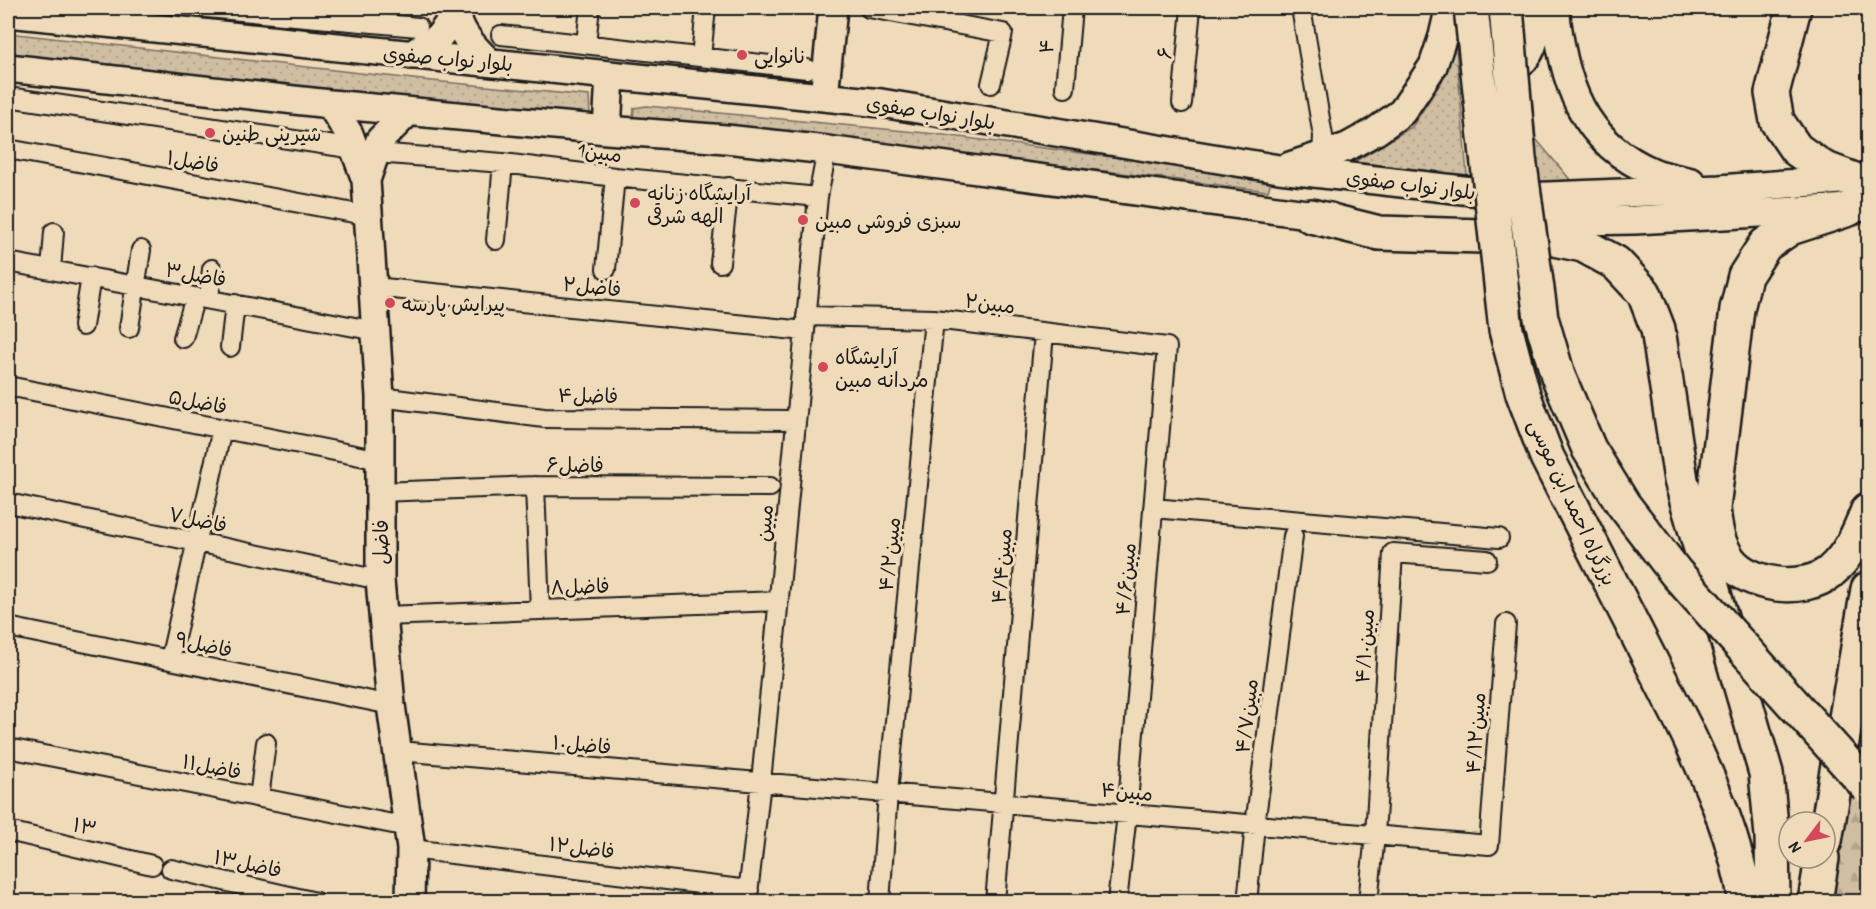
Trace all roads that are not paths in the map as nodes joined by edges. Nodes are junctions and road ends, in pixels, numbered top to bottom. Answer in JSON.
{"nodes":[{"id":1,"x":207,"y":8,"type":"edge"},
{"id":2,"x":590,"y":8,"type":"edge"},
{"id":3,"x":706,"y":8,"type":"edge"},
{"id":4,"x":833,"y":8,"type":"edge"},
{"id":5,"x":869,"y":8,"type":"edge"},
{"id":6,"x":1072,"y":8,"type":"edge"},
{"id":7,"x":1191,"y":8,"type":"edge"},
{"id":8,"x":1301,"y":8,"type":"edge"},
{"id":9,"x":1506,"y":8,"type":"edge"},
{"id":10,"x":1532,"y":8,"type":"edge"},
{"id":11,"x":1555,"y":8,"type":"edge"},
{"id":12,"x":1794,"y":8,"type":"edge"},
{"id":13,"x":1455,"y":10,"type":"edge"},
{"id":14,"x":456,"y":11,"type":"edge"},
{"id":15,"x":31,"y":12,"type":"edge"},
{"id":16,"x":295,"y":12,"type":"edge"},
{"id":17,"x":8,"y":13,"type":"edge"},
{"id":18,"x":341,"y":14,"type":"edge"},
{"id":19,"x":956,"y":16,"type":"edge"},
{"id":20,"x":418,"y":27,"type":"dead end"},
{"id":21,"x":501,"y":34,"type":"dead end"},
{"id":22,"x":586,"y":43,"type":"junction"},
{"id":23,"x":297,"y":44,"type":"junction"},
{"id":24,"x":411,"y":56,"type":"junction"},
{"id":25,"x":701,"y":57,"type":"junction"},
{"id":26,"x":488,"y":61,"type":"junction"},
{"id":27,"x":8,"y":68,"type":"edge"},
{"id":28,"x":807,"y":69,"type":"dead end"},
{"id":29,"x":610,"y":76,"type":"junction"},
{"id":30,"x":991,"y":84,"type":"dead end"},
{"id":31,"x":1065,"y":88,"type":"dead end"},
{"id":32,"x":8,"y":97,"type":"edge"},
{"id":33,"x":824,"y":97,"type":"junction"},
{"id":34,"x":1182,"y":103,"type":"dead end"},
{"id":35,"x":330,"y":104,"type":"junction"},
{"id":36,"x":408,"y":112,"type":"junction"},
{"id":37,"x":607,"y":130,"type":"junction"},
{"id":38,"x":8,"y":149,"type":"edge"},
{"id":39,"x":827,"y":150,"type":"junction"},
{"id":40,"x":365,"y":151,"type":"junction"},
{"id":41,"x":1322,"y":156,"type":"junction"},
{"id":42,"x":503,"y":163,"type":"junction"},
{"id":43,"x":1279,"y":169,"type":"junction"},
{"id":44,"x":615,"y":177,"type":"junction"},
{"id":45,"x":729,"y":187,"type":"junction"},
{"id":46,"x":1719,"y":189,"type":"junction"},
{"id":47,"x":1859,"y":193,"type":"edge"},
{"id":48,"x":818,"y":197,"type":"junction"},
{"id":49,"x":370,"y":216,"type":"junction"},
{"id":50,"x":1311,"y":216,"type":"junction"},
{"id":51,"x":54,"y":232,"type":"dead end"},
{"id":52,"x":496,"y":240,"type":"dead end"},
{"id":53,"x":141,"y":250,"type":"dead end"},
{"id":54,"x":8,"y":262,"type":"edge"},
{"id":55,"x":720,"y":263,"type":"dead end"},
{"id":56,"x":212,"y":269,"type":"dead end"},
{"id":57,"x":606,"y":269,"type":"dead end"},
{"id":58,"x":51,"y":270,"type":"junction"},
{"id":59,"x":91,"y":277,"type":"junction"},
{"id":60,"x":134,"y":285,"type":"junction"},
{"id":61,"x":374,"y":287,"type":"junction"},
{"id":62,"x":202,"y":298,"type":"junction"},
{"id":63,"x":235,"y":304,"type":"junction"},
{"id":64,"x":934,"y":319,"type":"junction"},
{"id":65,"x":806,"y":323,"type":"junction"},
{"id":66,"x":83,"y":326,"type":"dead end"},
{"id":67,"x":129,"y":328,"type":"dead end"},
{"id":68,"x":376,"y":331,"type":"junction"},
{"id":69,"x":1044,"y":333,"type":"junction"},
{"id":70,"x":183,"y":338,"type":"dead end"},
{"id":71,"x":230,"y":347,"type":"dead end"},
{"id":72,"x":1167,"y":348,"type":"joint"},
{"id":73,"x":8,"y":386,"type":"edge"},
{"id":74,"x":380,"y":397,"type":"junction"},
{"id":75,"x":796,"y":420,"type":"junction"},
{"id":76,"x":222,"y":429,"type":"junction"},
{"id":77,"x":380,"y":460,"type":"junction"},
{"id":78,"x":535,"y":486,"type":"junction"},
{"id":79,"x":770,"y":487,"type":"dead end"},
{"id":80,"x":380,"y":492,"type":"junction"},
{"id":81,"x":8,"y":503,"type":"edge"},
{"id":82,"x":1153,"y":508,"type":"junction"},
{"id":83,"x":1869,"y":510,"type":"edge"},
{"id":84,"x":1293,"y":536,"type":"dead end"},
{"id":85,"x":1499,"y":538,"type":"dead end"},
{"id":86,"x":197,"y":542,"type":"junction"},
{"id":87,"x":1486,"y":560,"type":"dead end"},
{"id":88,"x":380,"y":580,"type":"junction"},
{"id":89,"x":1869,"y":589,"type":"edge"},
{"id":90,"x":779,"y":602,"type":"junction"},
{"id":91,"x":540,"y":610,"type":"junction"},
{"id":92,"x":384,"y":616,"type":"junction"},
{"id":93,"x":1506,"y":624,"type":"dead end"},
{"id":94,"x":8,"y":627,"type":"edge"},
{"id":95,"x":170,"y":660,"type":"junction"},
{"id":96,"x":391,"y":705,"type":"junction"},
{"id":97,"x":266,"y":743,"type":"dead end"},
{"id":98,"x":8,"y":748,"type":"edge"},
{"id":99,"x":399,"y":751,"type":"junction"},
{"id":100,"x":761,"y":782,"type":"junction"},
{"id":101,"x":1869,"y":787,"type":"edge"},
{"id":102,"x":888,"y":793,"type":"junction"},
{"id":103,"x":259,"y":798,"type":"junction"},
{"id":104,"x":1003,"y":803,"type":"junction"},
{"id":105,"x":1830,"y":810,"type":"edge"},
{"id":106,"x":1127,"y":814,"type":"junction"},
{"id":107,"x":1255,"y":825,"type":"junction"},
{"id":108,"x":8,"y":831,"type":"edge"},
{"id":109,"x":1375,"y":835,"type":"junction"},
{"id":110,"x":410,"y":838,"type":"junction"},
{"id":111,"x":1489,"y":845,"type":"joint"},
{"id":112,"x":152,"y":865,"type":"dead end"},
{"id":113,"x":171,"y":869,"type":"dead end"},
{"id":114,"x":1820,"y":870,"type":"edge"},
{"id":115,"x":748,"y":896,"type":"edge"},
{"id":116,"x":316,"y":902,"type":"edge"},
{"id":117,"x":410,"y":902,"type":"edge"},
{"id":118,"x":880,"y":902,"type":"edge"},
{"id":119,"x":994,"y":902,"type":"edge"},
{"id":120,"x":1117,"y":902,"type":"edge"},
{"id":121,"x":1247,"y":902,"type":"edge"},
{"id":122,"x":1368,"y":902,"type":"edge"},
{"id":123,"x":1746,"y":902,"type":"edge"},
{"id":124,"x":1773,"y":902,"type":"edge"},
{"id":125,"x":1815,"y":902,"type":"edge"}],
"edges":[{"from":1,"to":16,"type":"street"},
{"from":2,"to":22,"type":"street"},
{"from":3,"to":25,"type":"street"},
{"from":4,"to":33,"type":"main road"},
{"from":5,"to":19,"type":"street"},
{"from":6,"to":31,"type":"street","name":"۴"},
{"from":7,"to":34,"type":"street","name":"۶"},
{"from":8,"to":41,"type":"street"},
{"from":9,"to":101,"type":"highway","name":"بزرگراه احمد ابن موسی","bridge":true},
{"from":10,"to":13,"type":"main road"},
{"from":11,"to":46,"type":"main road"},
{"from":12,"to":47,"type":"highway"},
{"from":13,"to":41,"type":"main road"},
{"from":13,"to":123,"type":"highway","name":"بزرگراه احمد ابن موسی","bridge":true},
{"from":14,"to":24,"type":"main road"},
{"from":14,"to":26,"type":"main road"},
{"from":15,"to":17,"type":"main road","name":"بلوار نواب صفوی"},
{"from":15,"to":23,"type":"main road","name":"بلوار نواب صفوی"},
{"from":16,"to":18,"type":"street"},
{"from":16,"to":23,"type":"street"},
{"from":18,"to":20,"type":"street"},
{"from":19,"to":30,"type":"street"},
{"from":21,"to":22,"type":"street"},
{"from":22,"to":25,"type":"street"},
{"from":23,"to":24,"type":"main road","name":"بلوار نواب صفوی"},
{"from":24,"to":26,"type":"main road","name":"بلوار نواب صفوی"},
{"from":25,"to":28,"type":"street"},
{"from":26,"to":29,"type":"main road","name":"بلوار نواب صفوی"},
{"from":27,"to":35,"type":"main road","name":"بلوار نواب صفوی"},
{"from":29,"to":33,"type":"main road","name":"بلوار نواب صفوی"},
{"from":29,"to":37,"type":"main road"},
{"from":32,"to":40,"type":"street","name":"1مبین"},
{"from":33,"to":43,"type":"main road","name":"بلوار نواب صفوی"},
{"from":35,"to":36,"type":"main road","name":"بلوار نواب صفوی"},
{"from":35,"to":40,"type":"main road"},
{"from":36,"to":37,"type":"main road","name":"بلوار نواب صفوی"},
{"from":36,"to":40,"type":"main road","name":"فاضل"},
{"from":37,"to":39,"type":"main road","name":"بلوار نواب صفوی"},
{"from":38,"to":49,"type":"street","name":"۱فاضل"},
{"from":39,"to":48,"type":"street","name":"مبین"},
{"from":39,"to":50,"type":"main road","name":"بلوار نواب صفوی"},
{"from":40,"to":42,"type":"street","name":"1مبین"},
{"from":40,"to":49,"type":"main road","name":"فاضل"},
{"from":41,"to":43,"type":"main road"},
{"from":42,"to":44,"type":"street","name":"1مبین"},
{"from":42,"to":52,"type":"street"},
{"from":43,"to":46,"type":"main road","name":"بلوار نواب صفوی"},
{"from":44,"to":45,"type":"street","name":"1مبین"},
{"from":44,"to":57,"type":"street"},
{"from":45,"to":48,"type":"street","name":"1مبین"},
{"from":45,"to":55,"type":"street"},
{"from":46,"to":47,"type":"main road","name":"بلوار نواب صفوی"},
{"from":47,"to":50,"type":"main road","name":"بلوار نواب صفوی"},
{"from":47,"to":83,"type":"highway"},
{"from":48,"to":65,"type":"street","name":"مبین"},
{"from":49,"to":61,"type":"main road","name":"فاضل"},
{"from":50,"to":124,"type":"highway"},
{"from":51,"to":58,"type":"street"},
{"from":53,"to":60,"type":"street"},
{"from":54,"to":58,"type":"street","name":"۳فاضل"},
{"from":56,"to":62,"type":"street"},
{"from":58,"to":59,"type":"street","name":"۳فاضل"},
{"from":59,"to":60,"type":"street","name":"۳فاضل"},
{"from":59,"to":66,"type":"street"},
{"from":60,"to":62,"type":"street","name":"۳فاضل"},
{"from":60,"to":67,"type":"street"},
{"from":61,"to":65,"type":"street","name":"۲فاضل"},
{"from":61,"to":68,"type":"main road","name":"فاضل"},
{"from":62,"to":63,"type":"street","name":"۳فاضل"},
{"from":62,"to":70,"type":"street"},
{"from":63,"to":68,"type":"street","name":"۳فاضل"},
{"from":63,"to":71,"type":"street"},
{"from":64,"to":65,"type":"street","name":"۲مبین"},
{"from":64,"to":69,"type":"street","name":"۲مبین"},
{"from":64,"to":102,"type":"street","name":"۴/۲مبین"},
{"from":65,"to":75,"type":"street","name":"مبین"},
{"from":68,"to":74,"type":"main road","name":"فاضل"},
{"from":69,"to":72,"type":"street","name":"۲مبین"},
{"from":69,"to":104,"type":"street","name":"۴/۴مبین"},
{"from":72,"to":82,"type":"street","name":"۴/۶مبین"},
{"from":73,"to":76,"type":"street","name":"۵فاضل"},
{"from":74,"to":75,"type":"street","name":"۴فاضل"},
{"from":74,"to":77,"type":"main road","name":"فاضل"},
{"from":75,"to":90,"type":"street","name":"مبین"},
{"from":76,"to":77,"type":"street","name":"۵فاضل"},
{"from":76,"to":86,"type":"street"},
{"from":77,"to":80,"type":"main road","name":"فاضل"},
{"from":78,"to":79,"type":"street","name":"۶فاضل"},
{"from":78,"to":80,"type":"street","name":"۶فاضل"},
{"from":78,"to":91,"type":"street"},
{"from":80,"to":88,"type":"main road","name":"فاضل"},
{"from":81,"to":86,"type":"street","name":"۷فاضل"},
{"from":82,"to":85,"type":"street"},
{"from":82,"to":106,"type":"street","name":"۴/۶مبین"},
{"from":84,"to":107,"type":"street","name":"۴/۷مبین"},
{"from":86,"to":88,"type":"street","name":"۷فاضل"},
{"from":86,"to":95,"type":"street"},
{"from":87,"to":109,"type":"street","name":"۴/۱۰مبین"},
{"from":88,"to":92,"type":"main road","name":"فاضل"},
{"from":89,"to":105,"type":"highway"},
{"from":90,"to":91,"type":"street","name":"۸فاضل"},
{"from":90,"to":100,"type":"street","name":"مبین"},
{"from":91,"to":92,"type":"street","name":"۸فاضل"},
{"from":92,"to":96,"type":"main road","name":"فاضل"},
{"from":93,"to":111,"type":"street","name":"۴/۱۲مبین"},
{"from":94,"to":95,"type":"street","name":"۹فاضل"},
{"from":95,"to":96,"type":"street","name":"۹فاضل"},
{"from":96,"to":99,"type":"main road","name":"فاضل"},
{"from":97,"to":103,"type":"street"},
{"from":98,"to":103,"type":"street","name":"۱۱فاضل"},
{"from":99,"to":100,"type":"street","name":"۱۰فاضل"},
{"from":99,"to":110,"type":"main road","name":"فاضل"},
{"from":100,"to":102,"type":"street","name":"۴مبین"},
{"from":100,"to":115,"type":"street","name":"مبین"},
{"from":102,"to":104,"type":"street","name":"۴مبین"},
{"from":102,"to":118,"type":"street","name":"۴/۲مبین"},
{"from":103,"to":110,"type":"street","name":"۱۱فاضل"},
{"from":104,"to":106,"type":"street","name":"۴مبین"},
{"from":104,"to":119,"type":"street","name":"۴/۴مبین"},
{"from":106,"to":107,"type":"street","name":"۴مبین"},
{"from":106,"to":120,"type":"street","name":"۴/۶مبین"},
{"from":107,"to":109,"type":"street","name":"۴مبین"},
{"from":107,"to":121,"type":"street","name":"۴/۷مبین"},
{"from":108,"to":112,"type":"street","name":"۱۳"},
{"from":109,"to":111,"type":"street","name":"۴مبین"},
{"from":109,"to":122,"type":"street"},
{"from":110,"to":115,"type":"street","name":"۱۲فاضل"},
{"from":110,"to":117,"type":"main road","name":"فاضل"},
{"from":113,"to":116,"type":"street","name":"۱۳فاضل"},
{"from":114,"to":125,"type":"highway"}]}
